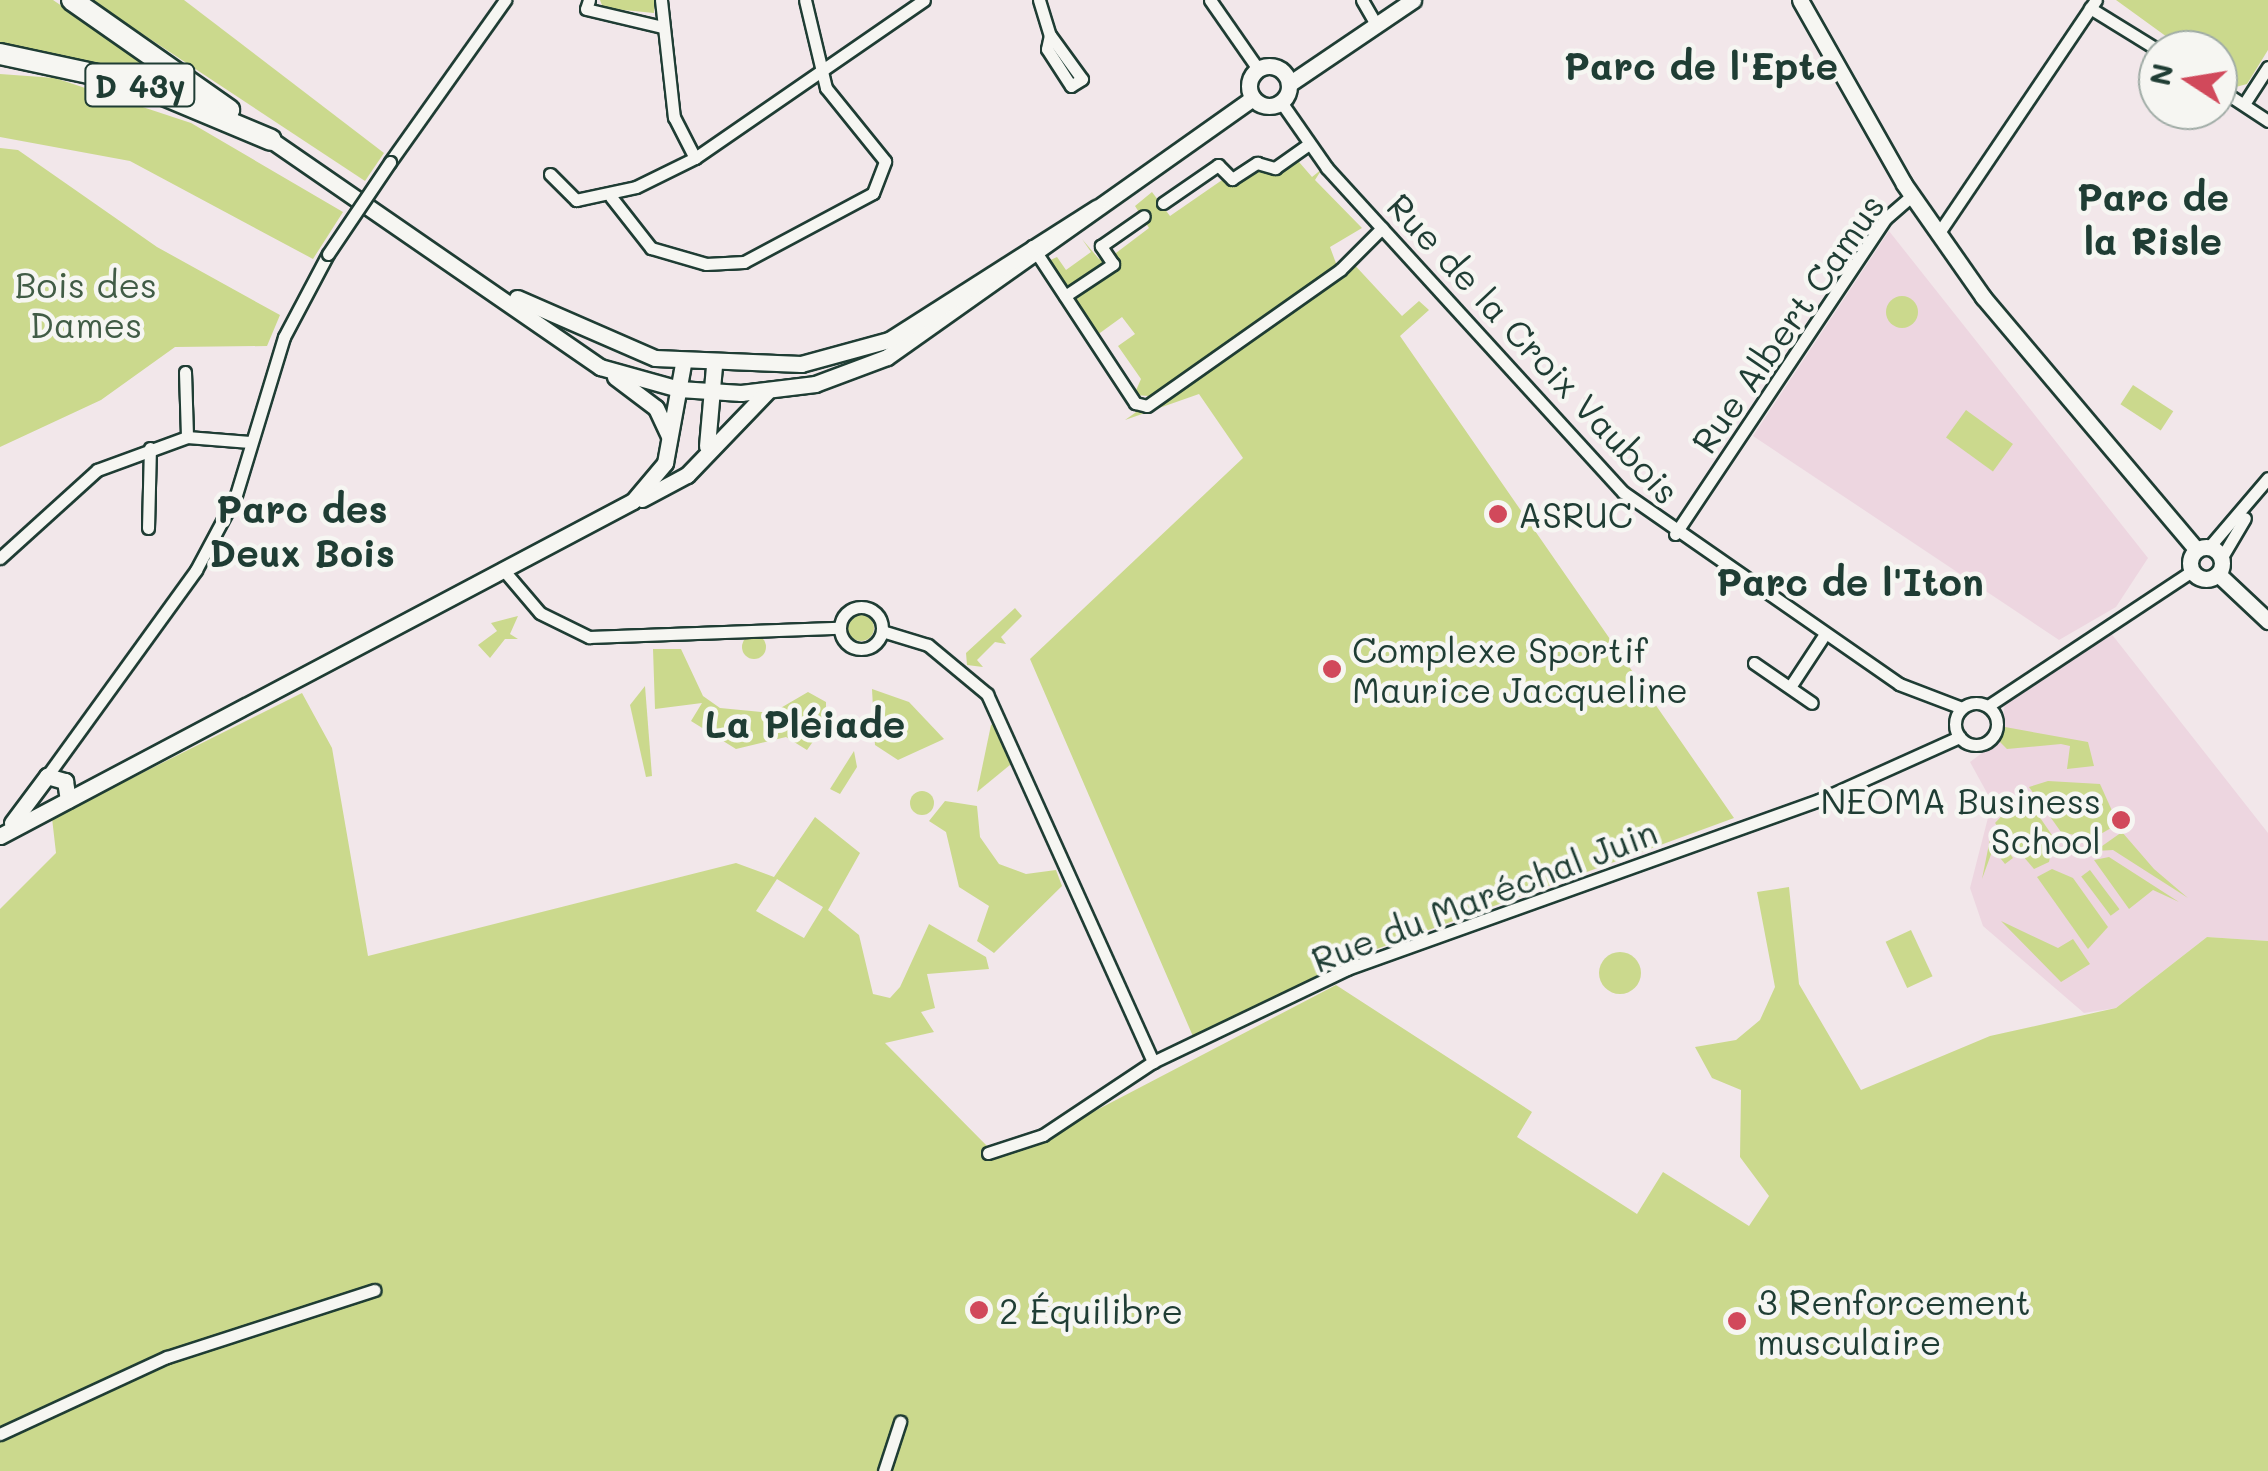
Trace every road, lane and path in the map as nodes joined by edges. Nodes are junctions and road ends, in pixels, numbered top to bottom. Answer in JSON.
{"nodes":[{"id":1,"x":72,"y":0,"type":"edge"},
{"id":2,"x":505,"y":0,"type":"edge"},
{"id":3,"x":589,"y":0,"type":"edge"},
{"id":4,"x":661,"y":0,"type":"edge"},
{"id":5,"x":805,"y":0,"type":"edge"},
{"id":6,"x":924,"y":0,"type":"edge"},
{"id":7,"x":1040,"y":0,"type":"edge"},
{"id":8,"x":1210,"y":0,"type":"edge"},
{"id":9,"x":1362,"y":0,"type":"edge"},
{"id":10,"x":1413,"y":0,"type":"edge"},
{"id":11,"x":1800,"y":0,"type":"edge"},
{"id":12,"x":2093,"y":4,"type":"edge"},
{"id":13,"x":1376,"y":24,"type":"junction"},
{"id":14,"x":662,"y":27,"type":"junction"},
{"id":15,"x":1050,"y":35,"type":"dead end"},
{"id":16,"x":2138,"y":36,"type":"edge"},
{"id":17,"x":0,"y":54,"type":"edge"},
{"id":18,"x":2268,"y":67,"type":"edge"},
{"id":19,"x":1258,"y":69,"type":"junction"},
{"id":20,"x":820,"y":73,"type":"junction"},
{"id":21,"x":1286,"y":78,"type":"junction"},
{"id":22,"x":1253,"y":98,"type":"junction"},
{"id":23,"x":2238,"y":100,"type":"edge"},
{"id":24,"x":1280,"y":102,"type":"junction"},
{"id":25,"x":2244,"y":104,"type":"junction"},
{"id":26,"x":2268,"y":121,"type":"edge"},
{"id":27,"x":272,"y":140,"type":"junction"},
{"id":28,"x":1309,"y":144,"type":"junction"},
{"id":29,"x":695,"y":158,"type":"junction"},
{"id":30,"x":550,"y":174,"type":"dead end"},
{"id":31,"x":1912,"y":195,"type":"junction"},
{"id":32,"x":611,"y":197,"type":"junction"},
{"id":33,"x":1162,"y":203,"type":"dead end"},
{"id":34,"x":1144,"y":216,"type":"dead end"},
{"id":35,"x":1382,"y":228,"type":"junction"},
{"id":36,"x":1938,"y":234,"type":"junction"},
{"id":37,"x":436,"y":250,"type":"junction"},
{"id":38,"x":1036,"y":252,"type":"junction"},
{"id":39,"x":1065,"y":296,"type":"junction"},
{"id":40,"x":683,"y":364,"type":"junction"},
{"id":41,"x":714,"y":366,"type":"junction"},
{"id":42,"x":600,"y":367,"type":"junction"},
{"id":43,"x":186,"y":372,"type":"dead end"},
{"id":44,"x":679,"y":389,"type":"junction"},
{"id":45,"x":767,"y":392,"type":"junction"},
{"id":46,"x":711,"y":393,"type":"junction"},
{"id":47,"x":187,"y":438,"type":"junction"},
{"id":48,"x":250,"y":442,"type":"junction"},
{"id":49,"x":670,"y":442,"type":"junction"},
{"id":50,"x":150,"y":448,"type":"junction"},
{"id":51,"x":705,"y":454,"type":"junction"},
{"id":52,"x":2268,"y":478,"type":"edge"},
{"id":53,"x":633,"y":501,"type":"junction"},
{"id":54,"x":148,"y":528,"type":"dead end"},
{"id":55,"x":1675,"y":534,"type":"junction"},
{"id":56,"x":2212,"y":557,"type":"junction"},
{"id":57,"x":0,"y":558,"type":"edge"},
{"id":58,"x":506,"y":572,"type":"junction"},
{"id":59,"x":2192,"y":572,"type":"junction"},
{"id":60,"x":2268,"y":621,"type":"edge"},
{"id":61,"x":840,"y":628,"type":"junction"},
{"id":62,"x":882,"y":631,"type":"junction"},
{"id":63,"x":1825,"y":634,"type":"junction"},
{"id":64,"x":1754,"y":663,"type":"dead end"},
{"id":65,"x":1790,"y":688,"type":"junction"},
{"id":66,"x":1812,"y":702,"type":"dead end"},
{"id":67,"x":1988,"y":706,"type":"junction"},
{"id":68,"x":1962,"y":708,"type":"junction"},
{"id":69,"x":1959,"y":737,"type":"junction"},
{"id":70,"x":61,"y":784,"type":"junction"},
{"id":71,"x":36,"y":796,"type":"junction"},
{"id":72,"x":52,"y":810,"type":"junction"},
{"id":73,"x":0,"y":835,"type":"edge"},
{"id":74,"x":1153,"y":1062,"type":"junction"},
{"id":75,"x":988,"y":1153,"type":"dead end"},
{"id":76,"x":374,"y":1290,"type":"dead end"},
{"id":77,"x":900,"y":1422,"type":"dead end"},
{"id":78,"x":0,"y":1434,"type":"edge"},
{"id":79,"x":884,"y":1471,"type":"edge"}],
"edges":[{"from":1,"to":27,"type":"highway"},
{"from":2,"to":48,"type":"street","bridge":true},
{"from":3,"to":14,"type":"street"},
{"from":4,"to":14,"type":"street"},
{"from":5,"to":20,"type":"street"},
{"from":6,"to":20,"type":"street"},
{"from":7,"to":15,"type":"street"},
{"from":8,"to":19,"type":"street"},
{"from":9,"to":13,"type":"street"},
{"from":10,"to":13,"type":"street"},
{"from":11,"to":31,"type":"street"},
{"from":12,"to":16,"type":"street"},
{"from":12,"to":36,"type":"street"},
{"from":13,"to":21,"type":"street"},
{"from":14,"to":29,"type":"street"},
{"from":17,"to":27,"type":"highway","number":"D 43y"},
{"from":18,"to":25,"type":"street"},
{"from":19,"to":21,"type":"street"},
{"from":19,"to":22,"type":"street"},
{"from":20,"to":29,"type":"street"},
{"from":20,"to":32,"type":"street"},
{"from":21,"to":24,"type":"street"},
{"from":22,"to":24,"type":"street"},
{"from":22,"to":38,"type":"street"},
{"from":23,"to":25,"type":"street"},
{"from":24,"to":28,"type":"street","name":"Rue de la Croix Vaubois"},
{"from":25,"to":26,"type":"street"},
{"from":27,"to":37,"type":"street","number":"D 43y"},
{"from":28,"to":33,"type":"street"},
{"from":28,"to":35,"type":"street","name":"Rue de la Croix Vaubois"},
{"from":29,"to":32,"type":"street"},
{"from":30,"to":32,"type":"street"},
{"from":31,"to":36,"type":"street"},
{"from":31,"to":55,"type":"street","name":"Rue Albert Camus"},
{"from":34,"to":39,"type":"street"},
{"from":35,"to":39,"type":"street"},
{"from":35,"to":55,"type":"street","name":"Rue de la Croix Vaubois"},
{"from":36,"to":56,"type":"street"},
{"from":37,"to":40,"type":"street"},
{"from":37,"to":42,"type":"street","number":"D 43y"},
{"from":38,"to":39,"type":"street"},
{"from":38,"to":41,"type":"street"},
{"from":38,"to":45,"type":"street","number":"D 43y"},
{"from":40,"to":41,"type":"street"},
{"from":40,"to":44,"type":"street"},
{"from":41,"to":46,"type":"street"},
{"from":42,"to":44,"type":"street","number":"D 43y"},
{"from":42,"to":49,"type":"street"},
{"from":43,"to":47,"type":"street"},
{"from":44,"to":46,"type":"street","number":"D 43y"},
{"from":44,"to":49,"type":"street"},
{"from":45,"to":46,"type":"street","number":"D 43y"},
{"from":45,"to":51,"type":"street"},
{"from":46,"to":51,"type":"street"},
{"from":47,"to":48,"type":"street"},
{"from":47,"to":50,"type":"street"},
{"from":48,"to":70,"type":"street"},
{"from":49,"to":53,"type":"street"},
{"from":50,"to":54,"type":"street"},
{"from":50,"to":57,"type":"street"},
{"from":51,"to":53,"type":"street"},
{"from":52,"to":56,"type":"street"},
{"from":53,"to":58,"type":"street"},
{"from":55,"to":63,"type":"street","name":"Rue de la Croix Vaubois"},
{"from":56,"to":59,"type":"street"},
{"from":56,"to":59,"type":"street"},
{"from":56,"to":60,"type":"street"},
{"from":58,"to":61,"type":"street"},
{"from":58,"to":70,"type":"street"},
{"from":59,"to":67,"type":"street"},
{"from":61,"to":62,"type":"street"},
{"from":61,"to":62,"type":"street"},
{"from":62,"to":74,"type":"street"},
{"from":63,"to":65,"type":"street"},
{"from":63,"to":68,"type":"street","name":"Rue de la Croix Vaubois"},
{"from":64,"to":65,"type":"street"},
{"from":65,"to":66,"type":"street"},
{"from":67,"to":68,"type":"street"},
{"from":67,"to":69,"type":"street"},
{"from":68,"to":69,"type":"street"},
{"from":69,"to":74,"type":"street","name":"Rue du Maréchal Juin"},
{"from":70,"to":71,"type":"street"},
{"from":70,"to":72,"type":"street"},
{"from":71,"to":72,"type":"street"},
{"from":71,"to":73,"type":"street"},
{"from":72,"to":73,"type":"street"},
{"from":74,"to":75,"type":"street","name":"Rue du Maréchal Juin"},
{"from":76,"to":78,"type":"street"},
{"from":77,"to":79,"type":"street"}]}
